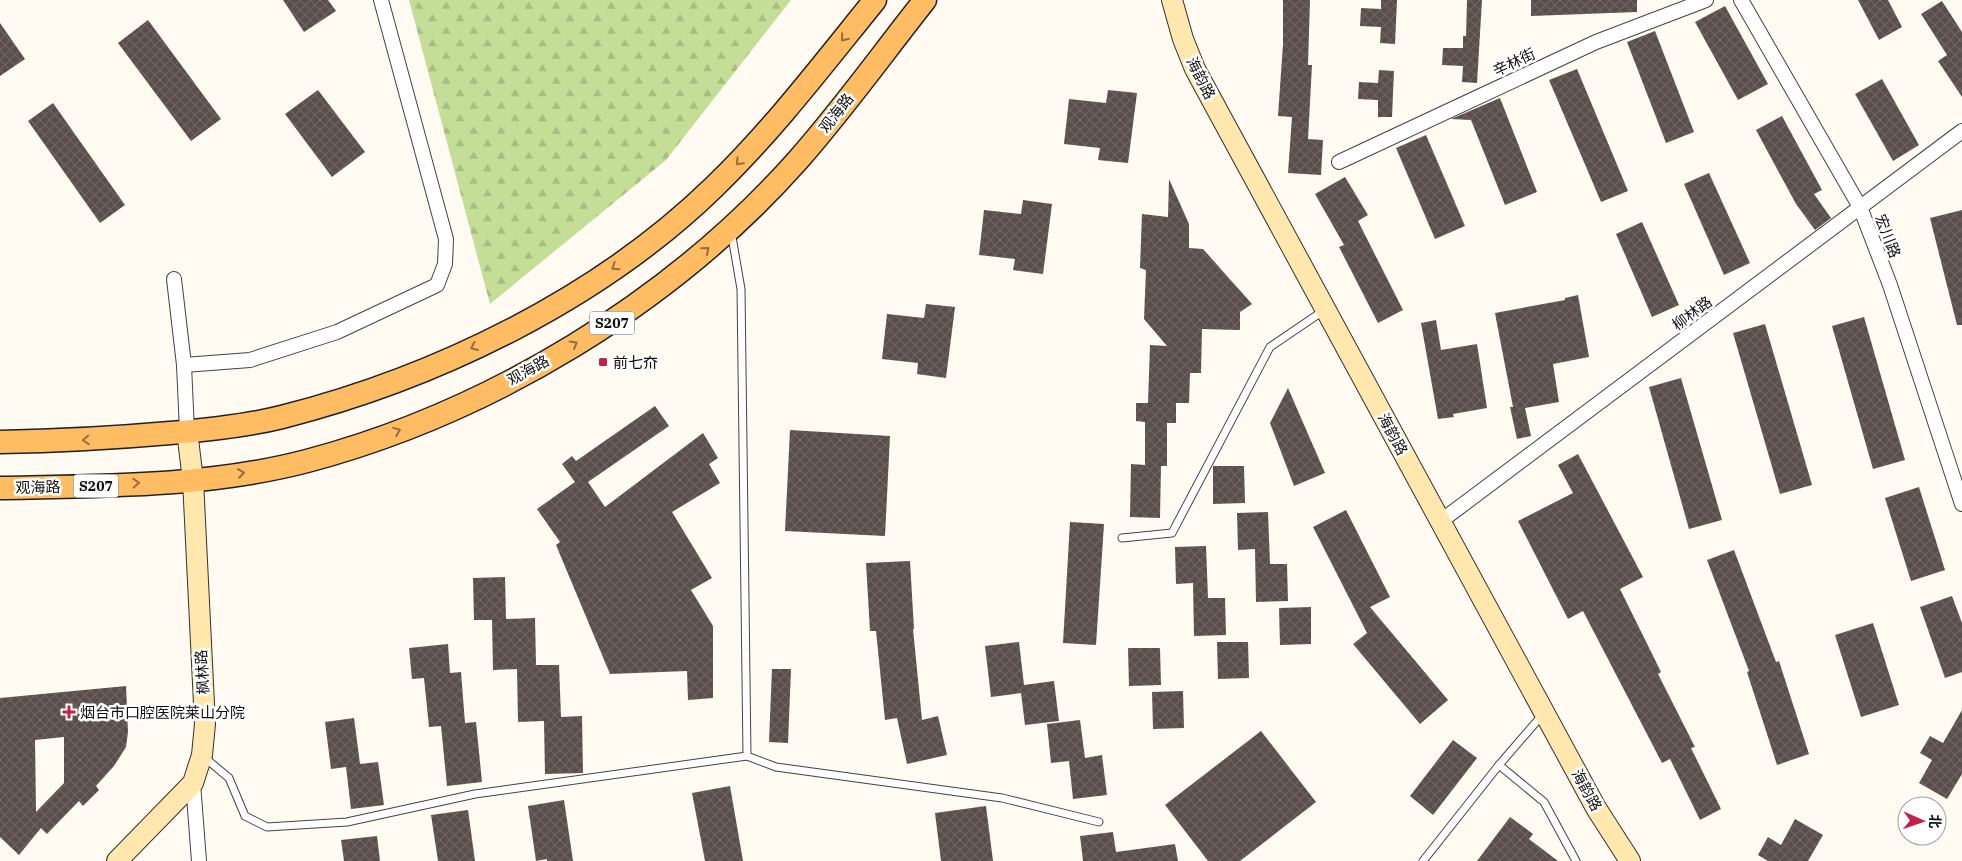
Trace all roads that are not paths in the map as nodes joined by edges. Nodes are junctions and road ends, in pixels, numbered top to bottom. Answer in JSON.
{"nodes":[{"id":1,"x":381,"y":0,"type":"edge"},
{"id":2,"x":875,"y":0,"type":"edge"},
{"id":3,"x":925,"y":0,"type":"edge"},
{"id":4,"x":1172,"y":0,"type":"edge"},
{"id":5,"x":1706,"y":0,"type":"edge"},
{"id":6,"x":1741,"y":0,"type":"edge"},
{"id":7,"x":1962,"y":131,"type":"edge"},
{"id":8,"x":1340,"y":162,"type":"dead end"},
{"id":9,"x":1860,"y":207,"type":"junction"},
{"id":10,"x":730,"y":229,"type":"junction"},
{"id":11,"x":174,"y":279,"type":"dead end"},
{"id":12,"x":1326,"y":309,"type":"junction"},
{"id":13,"x":184,"y":365,"type":"junction"},
{"id":14,"x":187,"y":431,"type":"junction"},
{"id":15,"x":0,"y":442,"type":"edge"},
{"id":16,"x":193,"y":480,"type":"junction"},
{"id":17,"x":0,"y":488,"type":"edge"},
{"id":18,"x":1962,"y":504,"type":"edge"},
{"id":19,"x":1440,"y":521,"type":"junction"},
{"id":20,"x":1122,"y":538,"type":"dead end"},
{"id":21,"x":1545,"y":713,"type":"junction"},
{"id":22,"x":202,"y":755,"type":"junction"},
{"id":23,"x":747,"y":756,"type":"junction"},
{"id":24,"x":1499,"y":765,"type":"junction"},
{"id":25,"x":193,"y":783,"type":"junction"},
{"id":26,"x":1099,"y":822,"type":"dead end"},
{"id":27,"x":116,"y":861,"type":"edge"},
{"id":28,"x":199,"y":861,"type":"edge"},
{"id":29,"x":1423,"y":861,"type":"edge"},
{"id":30,"x":1576,"y":861,"type":"edge"},
{"id":31,"x":1630,"y":861,"type":"edge"}],
"edges":[{"from":1,"to":13,"type":"street"},
{"from":2,"to":14,"type":"main road","one_way":true},
{"from":3,"to":10,"type":"main road","name":"观海路","number":"S207"},
{"from":4,"to":12,"type":"street","name":"海韵路"},
{"from":5,"to":8,"type":"street","name":"辛林街"},
{"from":6,"to":9,"type":"street","name":"宏川路"},
{"from":7,"to":9,"type":"street","name":"柳林路"},
{"from":9,"to":18,"type":"street","name":"宏川路"},
{"from":9,"to":19,"type":"street","name":"柳林路"},
{"from":16,"to":10,"type":"main road","name":"观海路","number":"S207","one_way":true},
{"from":10,"to":23,"type":"lane"},
{"from":11,"to":13,"type":"street"},
{"from":12,"to":19,"type":"street","name":"海韵路"},
{"from":12,"to":20,"type":"lane"},
{"from":13,"to":14,"type":"street"},
{"from":14,"to":15,"type":"main road","one_way":true},
{"from":14,"to":16,"type":"street","name":"枫林路"},
{"from":17,"to":16,"type":"main road","name":"观海路","number":"S207","one_way":true},
{"from":16,"to":22,"type":"street","name":"枫林路"},
{"from":19,"to":21,"type":"street","name":"海韵路"},
{"from":21,"to":24,"type":"lane"},
{"from":21,"to":31,"type":"street","name":"海韵路"},
{"from":22,"to":23,"type":"lane"},
{"from":22,"to":25,"type":"street","name":"枫林路"},
{"from":23,"to":26,"type":"lane"},
{"from":24,"to":29,"type":"lane"},
{"from":24,"to":30,"type":"lane"},
{"from":25,"to":27,"type":"street","name":"枫林路"},
{"from":25,"to":28,"type":"street"}]}
